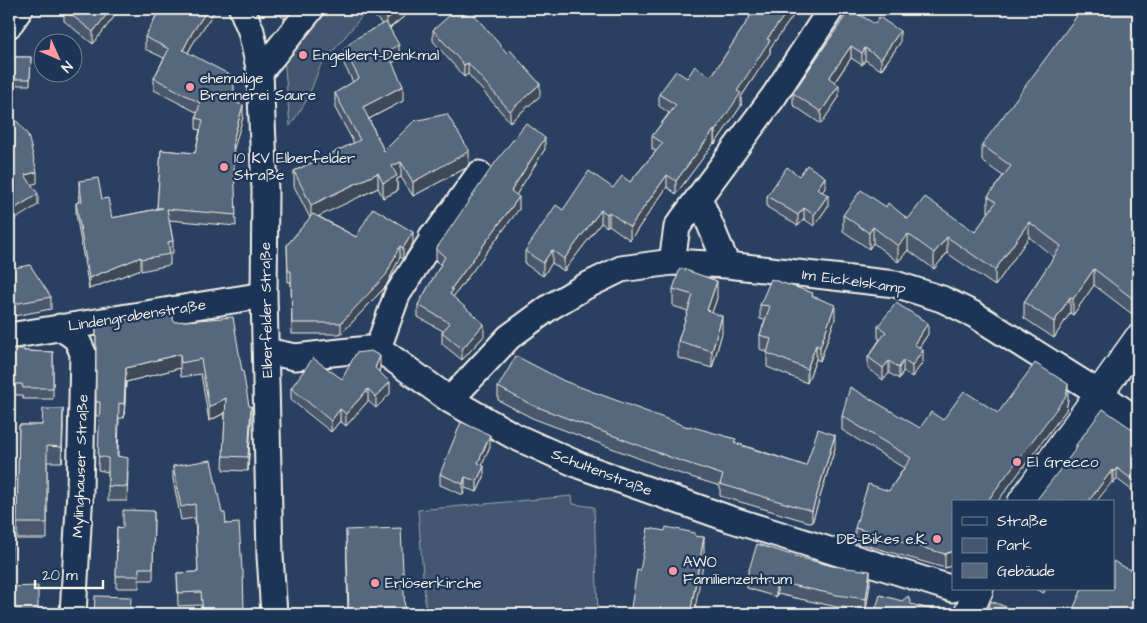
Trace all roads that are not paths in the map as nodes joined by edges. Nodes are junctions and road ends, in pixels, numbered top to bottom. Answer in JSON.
{"nodes":[{"id":1,"x":20,"y":9,"type":"edge"},
{"id":2,"x":242,"y":9,"type":"edge"},
{"id":3,"x":311,"y":9,"type":"edge"},
{"id":4,"x":831,"y":9,"type":"edge"},
{"id":5,"x":9,"y":25,"type":"edge"},
{"id":6,"x":260,"y":72,"type":"junction"},
{"id":7,"x":480,"y":174,"type":"dead end"},
{"id":8,"x":698,"y":198,"type":"junction"},
{"id":9,"x":672,"y":262,"type":"junction"},
{"id":10,"x":727,"y":265,"type":"junction"},
{"id":11,"x":264,"y":295,"type":"junction"},
{"id":12,"x":60,"y":327,"type":"junction"},
{"id":13,"x":9,"y":336,"type":"edge"},
{"id":14,"x":1138,"y":339,"type":"edge"},
{"id":15,"x":378,"y":348,"type":"junction"},
{"id":16,"x":266,"y":352,"type":"junction"},
{"id":17,"x":1099,"y":394,"type":"junction"},
{"id":18,"x":450,"y":400,"type":"junction"},
{"id":19,"x":1138,"y":421,"type":"edge"},
{"id":20,"x":1023,"y":500,"type":"edge"},
{"id":21,"x":966,"y":596,"type":"edge"},
{"id":22,"x":74,"y":614,"type":"edge"},
{"id":23,"x":274,"y":614,"type":"edge"}],
"edges":[{"from":1,"to":5,"type":"street"},
{"from":2,"to":6,"type":"street","name":"Elberfelder Straße"},
{"from":3,"to":6,"type":"street"},
{"from":4,"to":8,"type":"street"},
{"from":6,"to":11,"type":"street","name":"Elberfelder Straße"},
{"from":7,"to":15,"type":"street"},
{"from":8,"to":9,"type":"street"},
{"from":8,"to":10,"type":"street"},
{"from":9,"to":10,"type":"street","name":"Im Eickelskamp"},
{"from":9,"to":18,"type":"street","name":"Im Eickelskamp"},
{"from":10,"to":17,"type":"street","name":"Im Eickelskamp"},
{"from":11,"to":12,"type":"street","name":"Lindengrabenstraße"},
{"from":11,"to":16,"type":"street","name":"Elberfelder Straße"},
{"from":12,"to":13,"type":"street","name":"Lindengrabenstraße"},
{"from":12,"to":22,"type":"street","name":"Mylinghauser Straße"},
{"from":14,"to":17,"type":"main road"},
{"from":15,"to":16,"type":"street"},
{"from":15,"to":18,"type":"street","name":"Schultenstraße"},
{"from":16,"to":23,"type":"street","name":"Elberfelder Straße"},
{"from":17,"to":19,"type":"street","name":"Im Eickelskamp"},
{"from":17,"to":20,"type":"main road"},
{"from":18,"to":21,"type":"street","name":"Schultenstraße"}]}
